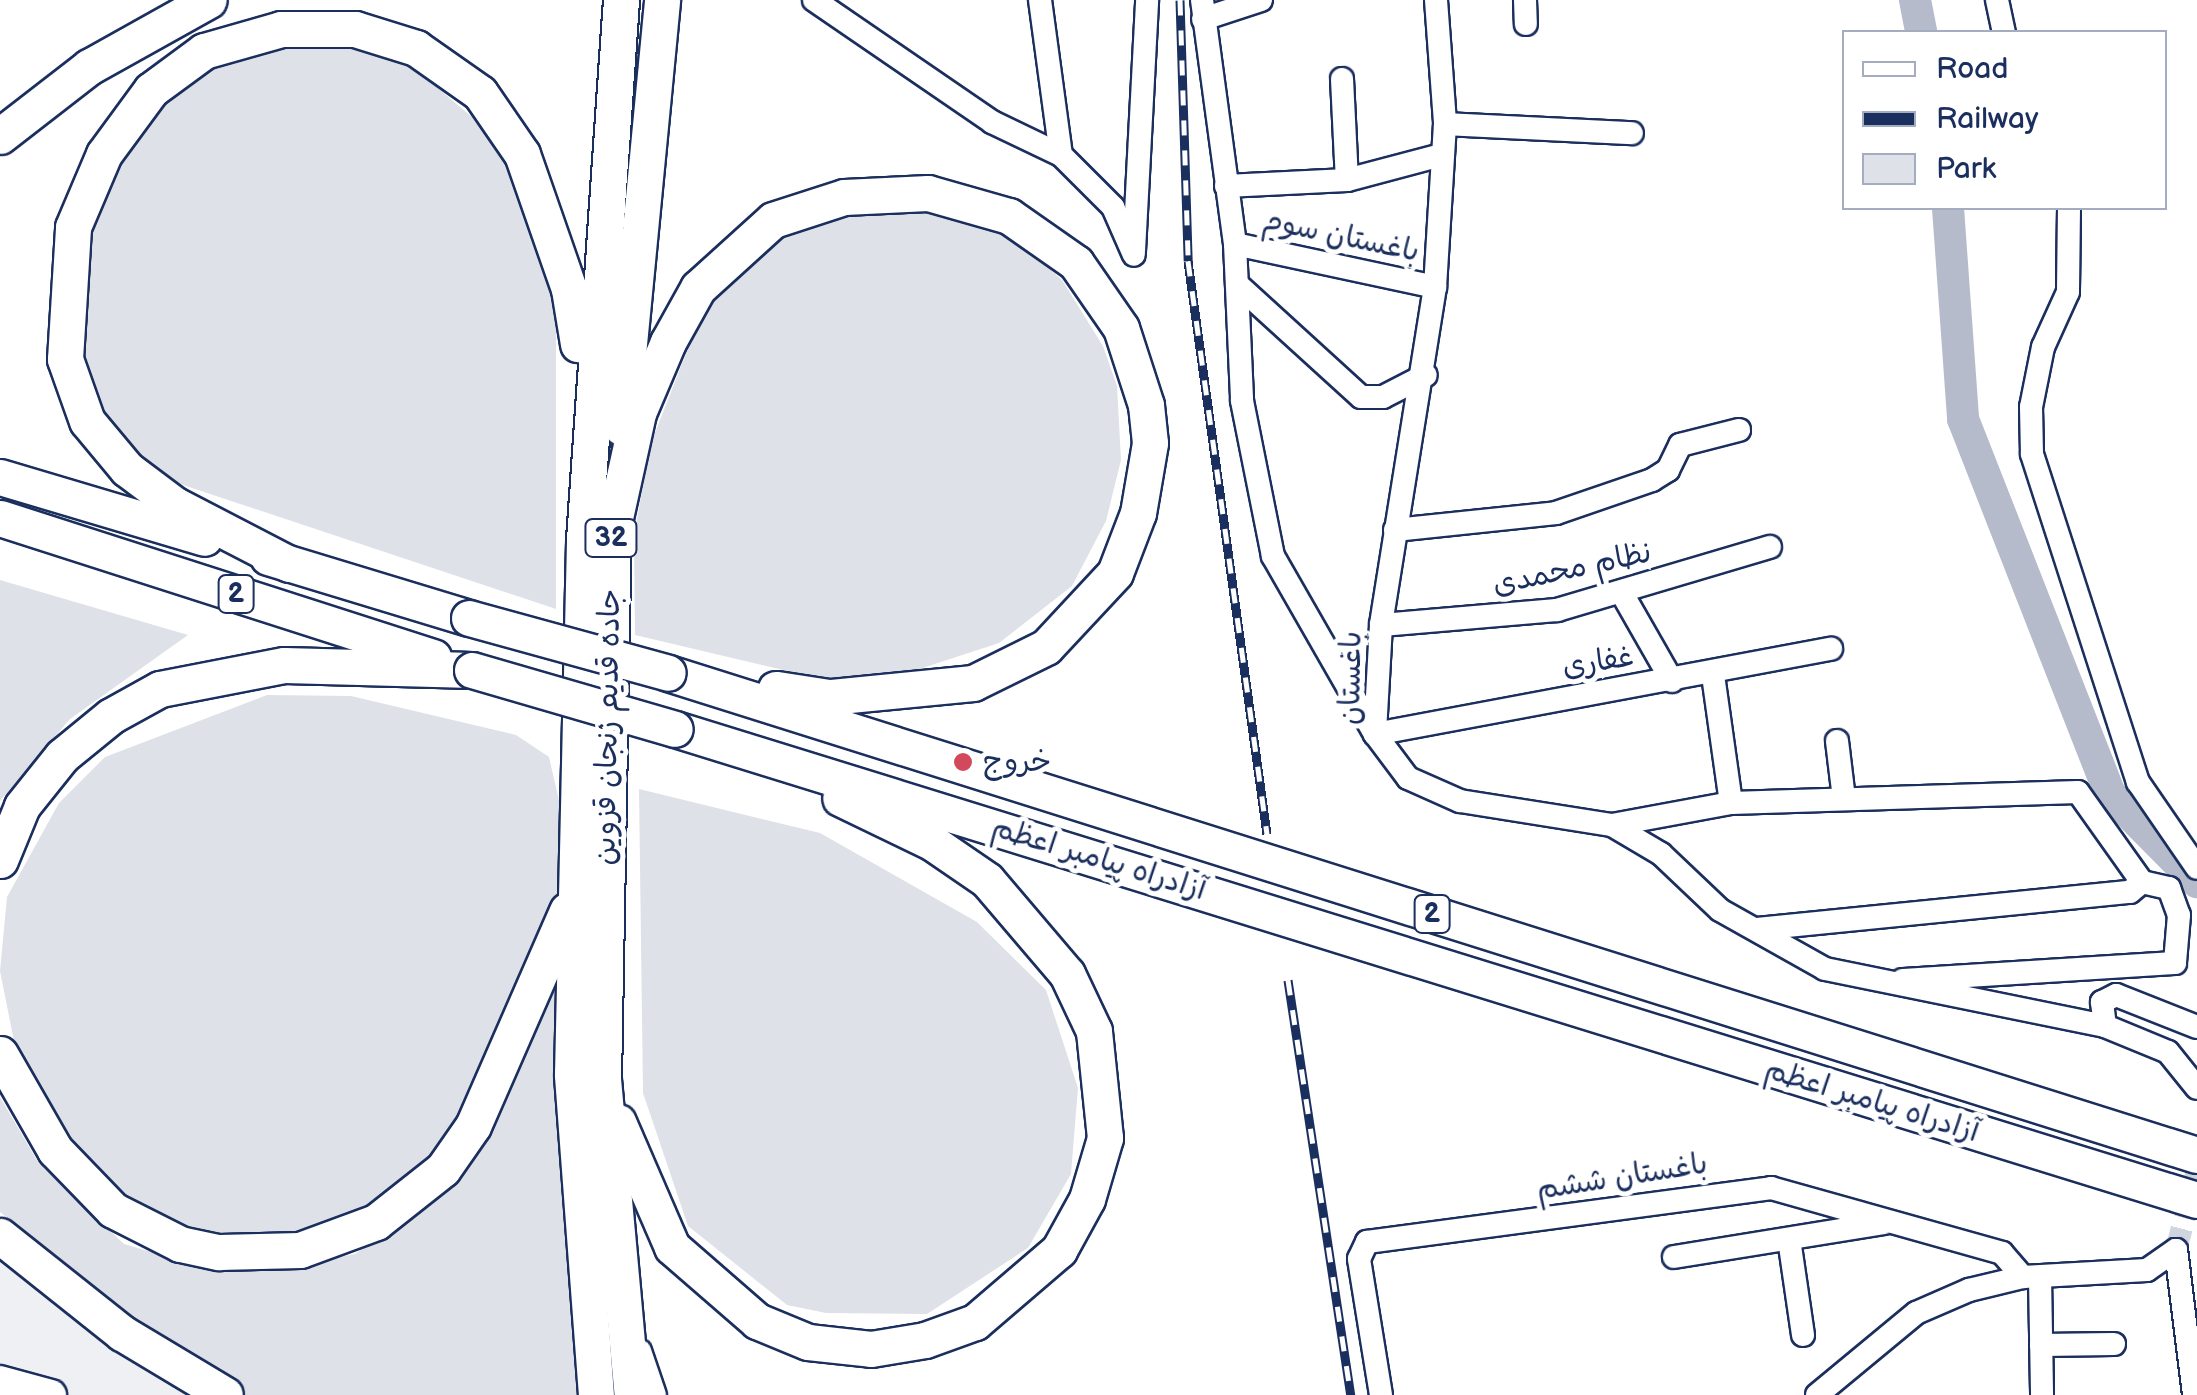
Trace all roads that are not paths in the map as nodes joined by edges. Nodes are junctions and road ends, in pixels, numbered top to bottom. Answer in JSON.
{"nodes":[{"id":1,"x":209,"y":0,"type":"edge"},
{"id":2,"x":621,"y":0,"type":"edge"},
{"id":3,"x":662,"y":0,"type":"edge"},
{"id":4,"x":814,"y":0,"type":"edge"},
{"id":5,"x":1040,"y":0,"type":"edge"},
{"id":6,"x":1147,"y":0,"type":"edge"},
{"id":7,"x":1260,"y":0,"type":"edge"},
{"id":8,"x":1436,"y":0,"type":"edge"},
{"id":9,"x":1525,"y":0,"type":"edge"},
{"id":10,"x":1997,"y":0,"type":"edge"},
{"id":11,"x":1202,"y":9,"type":"edge"},
{"id":12,"x":1526,"y":24,"type":"dead end"},
{"id":13,"x":2004,"y":30,"type":"edge"},
{"id":14,"x":1342,"y":78,"type":"dead end"},
{"id":15,"x":1446,"y":124,"type":"junction"},
{"id":16,"x":1632,"y":133,"type":"dead end"},
{"id":17,"x":0,"y":136,"type":"edge"},
{"id":18,"x":1061,"y":155,"type":"junction"},
{"id":19,"x":1441,"y":155,"type":"junction"},
{"id":20,"x":1347,"y":180,"type":"junction"},
{"id":21,"x":1226,"y":186,"type":"junction"},
{"id":22,"x":2069,"y":210,"type":"edge"},
{"id":23,"x":1235,"y":244,"type":"junction"},
{"id":24,"x":1239,"y":286,"type":"junction"},
{"id":25,"x":1435,"y":287,"type":"junction"},
{"id":26,"x":1426,"y":375,"type":"junction"},
{"id":27,"x":590,"y":418,"type":"junction"},
{"id":28,"x":1739,"y":430,"type":"dead end"},
{"id":29,"x":0,"y":477,"type":"edge"},
{"id":30,"x":0,"y":518,"type":"edge"},
{"id":31,"x":1395,"y":530,"type":"junction"},
{"id":32,"x":611,"y":536,"type":"junction"},
{"id":33,"x":1770,"y":546,"type":"dead end"},
{"id":34,"x":290,"y":564,"type":"junction"},
{"id":35,"x":1623,"y":595,"type":"junction"},
{"id":36,"x":1382,"y":625,"type":"junction"},
{"id":37,"x":1830,"y":649,"type":"dead end"},
{"id":38,"x":472,"y":670,"type":"junction"},
{"id":39,"x":668,"y":673,"type":"junction"},
{"id":40,"x":1713,"y":675,"type":"junction"},
{"id":41,"x":1672,"y":681,"type":"junction"},
{"id":42,"x":1375,"y":734,"type":"junction"},
{"id":43,"x":713,"y":740,"type":"junction"},
{"id":44,"x":1836,"y":741,"type":"dead end"},
{"id":45,"x":1844,"y":799,"type":"junction"},
{"id":46,"x":1731,"y":803,"type":"junction"},
{"id":47,"x":1612,"y":825,"type":"junction"},
{"id":48,"x":0,"y":860,"type":"edge"},
{"id":49,"x":2197,"y":868,"type":"edge"},
{"id":50,"x":2142,"y":882,"type":"junction"},
{"id":51,"x":575,"y":892,"type":"junction"},
{"id":52,"x":1757,"y":929,"type":"junction"},
{"id":53,"x":1872,"y":982,"type":"junction"},
{"id":54,"x":2105,"y":1026,"type":"junction"},
{"id":55,"x":2197,"y":1027,"type":"edge"},
{"id":56,"x":0,"y":1054,"type":"edge"},
{"id":57,"x":603,"y":1078,"type":"junction"},
{"id":58,"x":2197,"y":1088,"type":"edge"},
{"id":59,"x":2197,"y":1155,"type":"edge"},
{"id":60,"x":2197,"y":1200,"type":"edge"},
{"id":61,"x":1892,"y":1222,"type":"junction"},
{"id":62,"x":0,"y":1236,"type":"edge"},
{"id":63,"x":1789,"y":1239,"type":"junction"},
{"id":64,"x":1674,"y":1258,"type":"dead end"},
{"id":65,"x":618,"y":1275,"type":"junction"},
{"id":66,"x":2032,"y":1277,"type":"junction"},
{"id":67,"x":1803,"y":1336,"type":"dead end"},
{"id":68,"x":2114,"y":1344,"type":"dead end"},
{"id":69,"x":2041,"y":1345,"type":"junction"},
{"id":70,"x":0,"y":1381,"type":"edge"},
{"id":71,"x":51,"y":1395,"type":"edge"},
{"id":72,"x":225,"y":1395,"type":"edge"},
{"id":73,"x":596,"y":1395,"type":"edge"},
{"id":74,"x":632,"y":1395,"type":"edge"},
{"id":75,"x":656,"y":1395,"type":"edge"},
{"id":76,"x":1382,"y":1395,"type":"edge"},
{"id":77,"x":1817,"y":1395,"type":"edge"},
{"id":78,"x":2042,"y":1395,"type":"edge"},
{"id":79,"x":2194,"y":1395,"type":"edge"}],
"edges":[{"from":1,"to":17,"type":"highway"},
{"from":2,"to":27,"type":"highway","name":"جاده قدیم زنجان قزوین","number":"32"},
{"from":3,"to":32,"type":"highway","name":"جاده قدیم زنجان قزوین","number":"32"},
{"from":4,"to":18,"type":"street"},
{"from":5,"to":18,"type":"street"},
{"from":6,"to":18,"type":"street"},
{"from":7,"to":11,"type":"street"},
{"from":8,"to":15,"type":"street","name":"باغستان"},
{"from":9,"to":12,"type":"street"},
{"from":10,"to":13,"type":"street"},
{"from":11,"to":21,"type":"street"},
{"from":14,"to":20,"type":"street"},
{"from":15,"to":16,"type":"street"},
{"from":15,"to":19,"type":"street","name":"باغستان"},
{"from":19,"to":20,"type":"street"},
{"from":19,"to":25,"type":"street","name":"باغستان"},
{"from":20,"to":21,"type":"street"},
{"from":21,"to":23,"type":"street"},
{"from":22,"to":49,"type":"street"},
{"from":23,"to":24,"type":"street"},
{"from":23,"to":25,"type":"street","name":"باغستان سوم"},
{"from":24,"to":26,"type":"street"},
{"from":24,"to":42,"type":"street"},
{"from":25,"to":26,"type":"street","name":"باغستان"},
{"from":26,"to":31,"type":"street","name":"باغستان"},
{"from":27,"to":34,"type":"highway"},
{"from":27,"to":51,"type":"highway","name":"جاده قدیم زنجان قزوین","number":"32"},
{"from":28,"to":31,"type":"street"},
{"from":29,"to":34,"type":"highway","name":"آزادراه پیامبر اعظم","number":"2"},
{"from":30,"to":38,"type":"highway","name":"آزادراه پیامبر اعظم","number":"2"},
{"from":31,"to":36,"type":"street","name":"باغستان"},
{"from":32,"to":39,"type":"highway"},
{"from":32,"to":57,"type":"highway","name":"جاده قدیم زنجان قزوین","number":"32"},
{"from":33,"to":35,"type":"street","name":"نظام محمدی"},
{"from":34,"to":39,"type":"highway","name":"آزادراه پیامبر اعظم","number":"2","bridge":true},
{"from":35,"to":36,"type":"street","name":"نظام محمدی"},
{"from":35,"to":41,"type":"street"},
{"from":36,"to":42,"type":"street","name":"باغستان"},
{"from":37,"to":40,"type":"street","name":"غفاری"},
{"from":38,"to":43,"type":"highway","name":"آزادراه پیامبر اعظم","number":"2","bridge":true},
{"from":38,"to":48,"type":"highway"},
{"from":39,"to":59,"type":"highway","name":"آزادراه پیامبر اعظم","number":"2"},
{"from":40,"to":41,"type":"street","name":"غفاری"},
{"from":40,"to":46,"type":"street"},
{"from":41,"to":42,"type":"street","name":"غفاری"},
{"from":42,"to":47,"type":"street","name":"باغستان"},
{"from":43,"to":57,"type":"highway"},
{"from":43,"to":60,"type":"highway","name":"آزادراه پیامبر اعظم","number":"2"},
{"from":44,"to":45,"type":"street"},
{"from":45,"to":46,"type":"street"},
{"from":45,"to":50,"type":"street"},
{"from":46,"to":47,"type":"street"},
{"from":47,"to":52,"type":"street","name":"باغستان"},
{"from":50,"to":52,"type":"street"},
{"from":50,"to":53,"type":"street"},
{"from":51,"to":56,"type":"highway"},
{"from":51,"to":73,"type":"highway","name":"جاده قدیم زنجان قزوین","number":"32"},
{"from":52,"to":53,"type":"street","name":"باغستان"},
{"from":53,"to":54,"type":"street","name":"باغستان"},
{"from":54,"to":55,"type":"street"},
{"from":54,"to":58,"type":"street","name":"باغستان"},
{"from":57,"to":65,"type":"highway","name":"جاده قدیم زنجان قزوین","number":"32"},
{"from":61,"to":63,"type":"street"},
{"from":61,"to":66,"type":"street","name":"باغستان ششم"},
{"from":61,"to":76,"type":"street","name":"باغستان ششم"},
{"from":62,"to":72,"type":"highway"},
{"from":63,"to":64,"type":"street"},
{"from":63,"to":67,"type":"street"},
{"from":65,"to":74,"type":"highway","name":"جاده قدیم زنجان قزوین","number":"32"},
{"from":65,"to":75,"type":"street"},
{"from":66,"to":69,"type":"street"},
{"from":66,"to":77,"type":"street"},
{"from":66,"to":79,"type":"street"},
{"from":68,"to":69,"type":"street"},
{"from":69,"to":78,"type":"street"},
{"from":70,"to":71,"type":"main road"}]}
